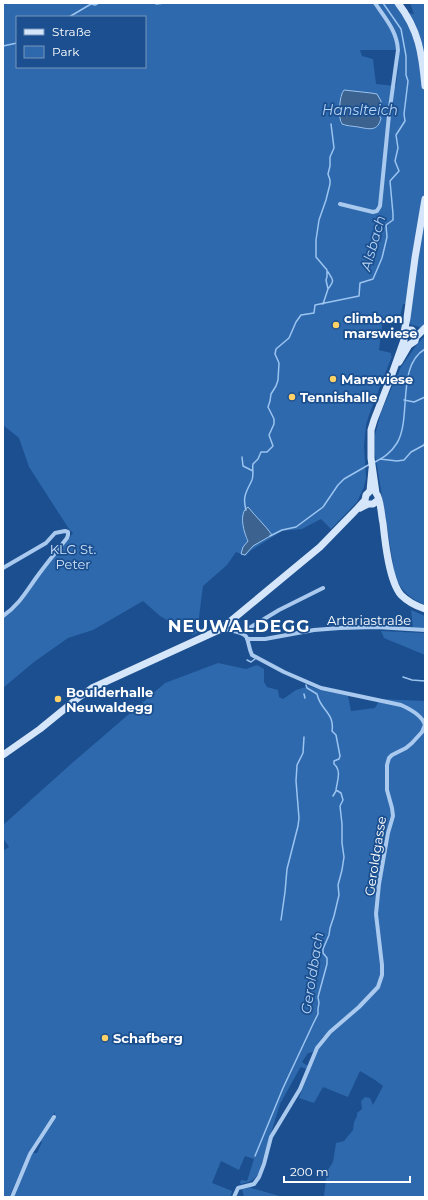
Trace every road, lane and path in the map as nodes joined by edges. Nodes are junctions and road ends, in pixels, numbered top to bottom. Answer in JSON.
{"nodes":[{"id":1,"x":375,"y":3,"type":"edge"},
{"id":2,"x":398,"y":3,"type":"edge"},
{"id":3,"x":425,"y":86,"type":"edge"},
{"id":4,"x":425,"y":199,"type":"edge"},
{"id":5,"x":340,"y":204,"type":"dead end"},
{"id":6,"x":425,"y":328,"type":"edge"},
{"id":7,"x":411,"y":333,"type":"junction"},
{"id":8,"x":407,"y":342,"type":"junction"},
{"id":9,"x":372,"y":499,"type":"junction"},
{"id":10,"x":3,"y":568,"type":"edge"},
{"id":11,"x":323,"y":588,"type":"dead end"},
{"id":12,"x":425,"y":609,"type":"edge"},
{"id":13,"x":3,"y":616,"type":"edge"},
{"id":14,"x":221,"y":629,"type":"junction"},
{"id":15,"x":425,"y":630,"type":"edge"},
{"id":16,"x":241,"y":633,"type":"junction"},
{"id":17,"x":247,"y":639,"type":"junction"},
{"id":18,"x":3,"y":755,"type":"edge"},
{"id":19,"x":54,"y":1117,"type":"dead end"},
{"id":20,"x":12,"y":1197,"type":"edge"},
{"id":21,"x":234,"y":1197,"type":"edge"}],
"edges":[{"from":1,"to":5,"type":"street"},
{"from":2,"to":3,"type":"main road"},
{"from":4,"to":7,"type":"main road"},
{"from":6,"to":7,"type":"main road"},
{"from":7,"to":8,"type":"main road"},
{"from":7,"to":8,"type":"main road"},
{"from":8,"to":9,"type":"main road"},
{"from":9,"to":12,"type":"main road"},
{"from":9,"to":14,"type":"main road"},
{"from":10,"to":13,"type":"street"},
{"from":11,"to":16,"type":"street"},
{"from":14,"to":16,"type":"street"},
{"from":14,"to":18,"type":"main road"},
{"from":15,"to":17,"type":"street","name":"Artariastraße"},
{"from":16,"to":17,"type":"street"},
{"from":17,"to":21,"type":"street","name":"Geroldgasse"},
{"from":19,"to":20,"type":"street"}]}
